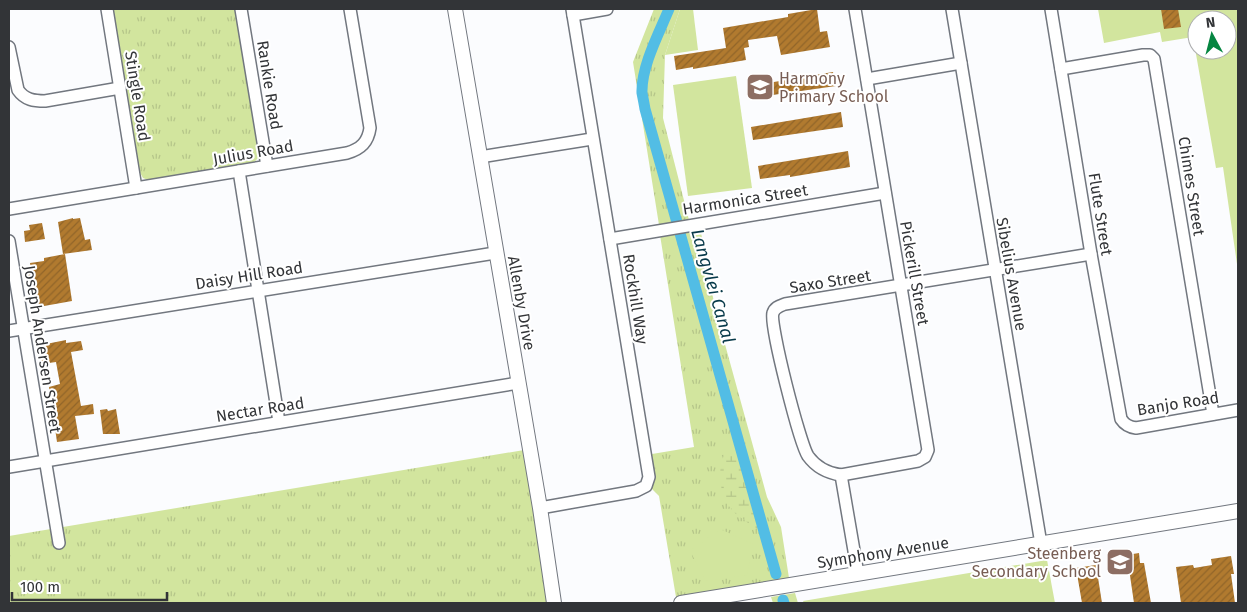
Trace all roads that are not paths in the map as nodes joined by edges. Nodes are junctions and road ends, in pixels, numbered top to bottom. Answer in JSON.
{"nodes":[{"id":1,"x":107,"y":9,"type":"edge"},
{"id":2,"x":241,"y":9,"type":"edge"},
{"id":3,"x":350,"y":9,"type":"edge"},
{"id":4,"x":455,"y":9,"type":"edge"},
{"id":5,"x":607,"y":9,"type":"edge"},
{"id":6,"x":855,"y":9,"type":"edge"},
{"id":7,"x":952,"y":9,"type":"edge"},
{"id":8,"x":1051,"y":9,"type":"edge"},
{"id":9,"x":572,"y":12,"type":"edge"},
{"id":10,"x":9,"y":47,"type":"edge"},
{"id":11,"x":961,"y":63,"type":"junction"},
{"id":12,"x":1061,"y":69,"type":"junction"},
{"id":13,"x":867,"y":79,"type":"junction"},
{"id":14,"x":120,"y":88,"type":"junction"},
{"id":15,"x":592,"y":139,"type":"junction"},
{"id":16,"x":480,"y":157,"type":"junction"},
{"id":17,"x":267,"y":166,"type":"junction"},
{"id":18,"x":239,"y":171,"type":"junction"},
{"id":19,"x":136,"y":188,"type":"junction"},
{"id":20,"x":885,"y":193,"type":"junction"},
{"id":21,"x":9,"y":209,"type":"edge"},
{"id":22,"x":610,"y":239,"type":"junction"},
{"id":23,"x":9,"y":241,"type":"edge"},
{"id":24,"x":496,"y":252,"type":"junction"},
{"id":25,"x":1091,"y":254,"type":"junction"},
{"id":26,"x":995,"y":270,"type":"junction"},
{"id":27,"x":901,"y":285,"type":"junction"},
{"id":28,"x":259,"y":290,"type":"junction"},
{"id":29,"x":23,"y":329,"type":"junction"},
{"id":30,"x":9,"y":331,"type":"edge"},
{"id":31,"x":518,"y":383,"type":"junction"},
{"id":32,"x":1238,"y":410,"type":"edge"},
{"id":33,"x":1213,"y":414,"type":"junction"},
{"id":34,"x":279,"y":422,"type":"junction"},
{"id":35,"x":1124,"y":424,"type":"joint"},
{"id":36,"x":45,"y":461,"type":"junction"},
{"id":37,"x":9,"y":467,"type":"edge"},
{"id":38,"x":840,"y":475,"type":"junction"},
{"id":39,"x":540,"y":508,"type":"junction"},
{"id":40,"x":1238,"y":511,"type":"edge"},
{"id":41,"x":59,"y":543,"type":"dead end"},
{"id":42,"x":1041,"y":544,"type":"junction"},
{"id":43,"x":858,"y":574,"type":"junction"},
{"id":44,"x":554,"y":603,"type":"edge"},
{"id":45,"x":681,"y":603,"type":"edge"}],
"edges":[{"from":1,"to":14,"type":"street","name":"Stingle Road"},
{"from":2,"to":17,"type":"street","name":"Rankie Road"},
{"from":3,"to":17,"type":"street","name":"Julius Road"},
{"from":4,"to":16,"type":"street","name":"Allenby Drive"},
{"from":5,"to":9,"type":"street"},
{"from":6,"to":13,"type":"street","name":"Pickerill Street"},
{"from":7,"to":11,"type":"street","name":"Sibelius Avenue"},
{"from":8,"to":12,"type":"street","name":"Flute Street"},
{"from":9,"to":15,"type":"street","name":"Rockhill Way"},
{"from":10,"to":14,"type":"street"},
{"from":11,"to":13,"type":"street"},
{"from":11,"to":26,"type":"street","name":"Sibelius Avenue"},
{"from":12,"to":25,"type":"street","name":"Flute Street"},
{"from":12,"to":33,"type":"street","name":"Chimes Street"},
{"from":13,"to":20,"type":"street","name":"Pickerill Street"},
{"from":14,"to":19,"type":"street","name":"Stingle Road"},
{"from":15,"to":16,"type":"street"},
{"from":15,"to":22,"type":"street","name":"Rockhill Way"},
{"from":16,"to":24,"type":"street","name":"Allenby Drive"},
{"from":17,"to":18,"type":"street","name":"Julius Road"},
{"from":18,"to":19,"type":"street","name":"Julius Road"},
{"from":18,"to":28,"type":"street"},
{"from":19,"to":21,"type":"street","name":"Julius Road"},
{"from":20,"to":22,"type":"street","name":"Harmonica Street"},
{"from":20,"to":27,"type":"street","name":"Pickerill Street"},
{"from":22,"to":39,"type":"street","name":"Rockhill Way"},
{"from":23,"to":29,"type":"street","name":"Joseph Andersen Street"},
{"from":24,"to":28,"type":"street","name":"Daisy Hill Road"},
{"from":24,"to":31,"type":"street","name":"Allenby Drive"},
{"from":25,"to":26,"type":"street","name":"Saxo Street"},
{"from":25,"to":35,"type":"street","name":"Flute Street"},
{"from":26,"to":27,"type":"street","name":"Saxo Street"},
{"from":26,"to":42,"type":"street","name":"Sibelius Avenue"},
{"from":27,"to":38,"type":"street","name":"Pickerill Street"},
{"from":27,"to":38,"type":"street","name":"Saxo Street"},
{"from":28,"to":29,"type":"street","name":"Daisy Hill Road"},
{"from":28,"to":34,"type":"street"},
{"from":29,"to":30,"type":"street","name":"Daisy Hill Road"},
{"from":29,"to":36,"type":"street","name":"Joseph Andersen Street"},
{"from":31,"to":34,"type":"street","name":"Nectar Road"},
{"from":31,"to":39,"type":"street","name":"Allenby Drive"},
{"from":32,"to":33,"type":"street","name":"Banjo Road"},
{"from":33,"to":35,"type":"street","name":"Banjo Road"},
{"from":34,"to":36,"type":"street","name":"Nectar Road"},
{"from":36,"to":37,"type":"street","name":"Nectar Road"},
{"from":36,"to":41,"type":"street","name":"Joseph Andersen Street"},
{"from":38,"to":43,"type":"street"},
{"from":39,"to":44,"type":"street","name":"Allenby Drive"},
{"from":40,"to":42,"type":"street","name":"Symphony Avenue"},
{"from":42,"to":43,"type":"street","name":"Symphony Avenue"},
{"from":43,"to":45,"type":"street","name":"Symphony Avenue"}]}
